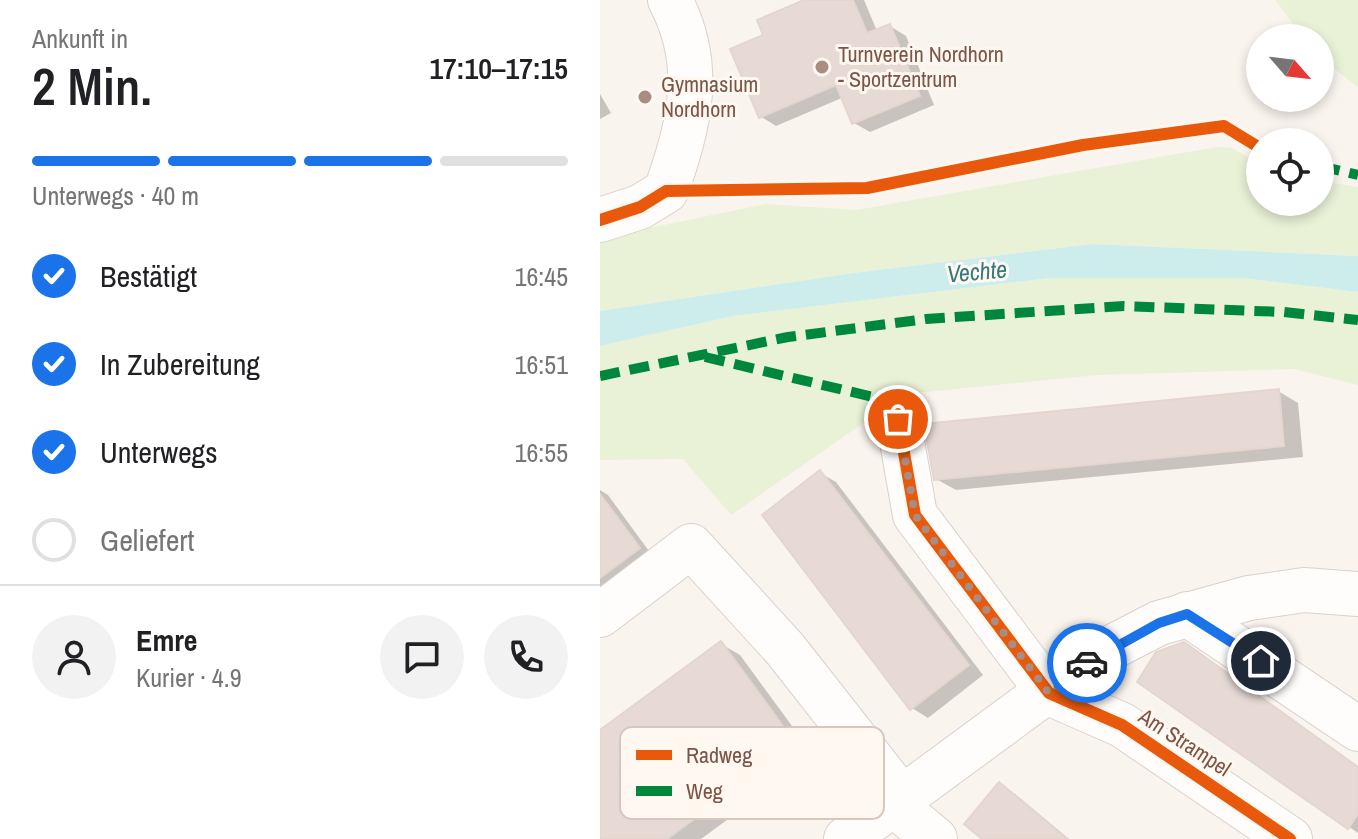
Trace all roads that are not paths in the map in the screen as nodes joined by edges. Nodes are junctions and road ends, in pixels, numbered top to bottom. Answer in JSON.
{"nodes":[{"id":1,"x":670,"y":0,"type":"edge"},
{"id":2,"x":600,"y":220,"type":"edge"},
{"id":3,"x":898,"y":419,"type":"dead end"},
{"id":4,"x":1358,"y":594,"type":"edge"},
{"id":5,"x":1187,"y":614,"type":"junction"},
{"id":6,"x":600,"y":615,"type":"edge"},
{"id":7,"x":1049,"y":693,"type":"junction"},
{"id":8,"x":842,"y":727,"type":"edge"},
{"id":9,"x":1358,"y":729,"type":"edge"},
{"id":10,"x":884,"y":783,"type":"edge"},
{"id":11,"x":897,"y":801,"type":"junction"},
{"id":12,"x":884,"y":811,"type":"edge"},
{"id":13,"x":873,"y":819,"type":"edge"},
{"id":14,"x":846,"y":839,"type":"edge"},
{"id":15,"x":935,"y":839,"type":"edge"},
{"id":16,"x":1290,"y":839,"type":"edge"}],
"edges":[{"from":1,"to":2,"type":"street"},
{"from":3,"to":7,"type":"street"},
{"from":4,"to":5,"type":"street"},
{"from":5,"to":7,"type":"street"},
{"from":5,"to":9,"type":"street"},
{"from":6,"to":8,"type":"street"},
{"from":7,"to":11,"type":"street"},
{"from":7,"to":16,"type":"street","name":"Am Strampel"},
{"from":10,"to":11,"type":"street"},
{"from":11,"to":12,"type":"street"},
{"from":11,"to":15,"type":"street"},
{"from":13,"to":14,"type":"street"}]}
